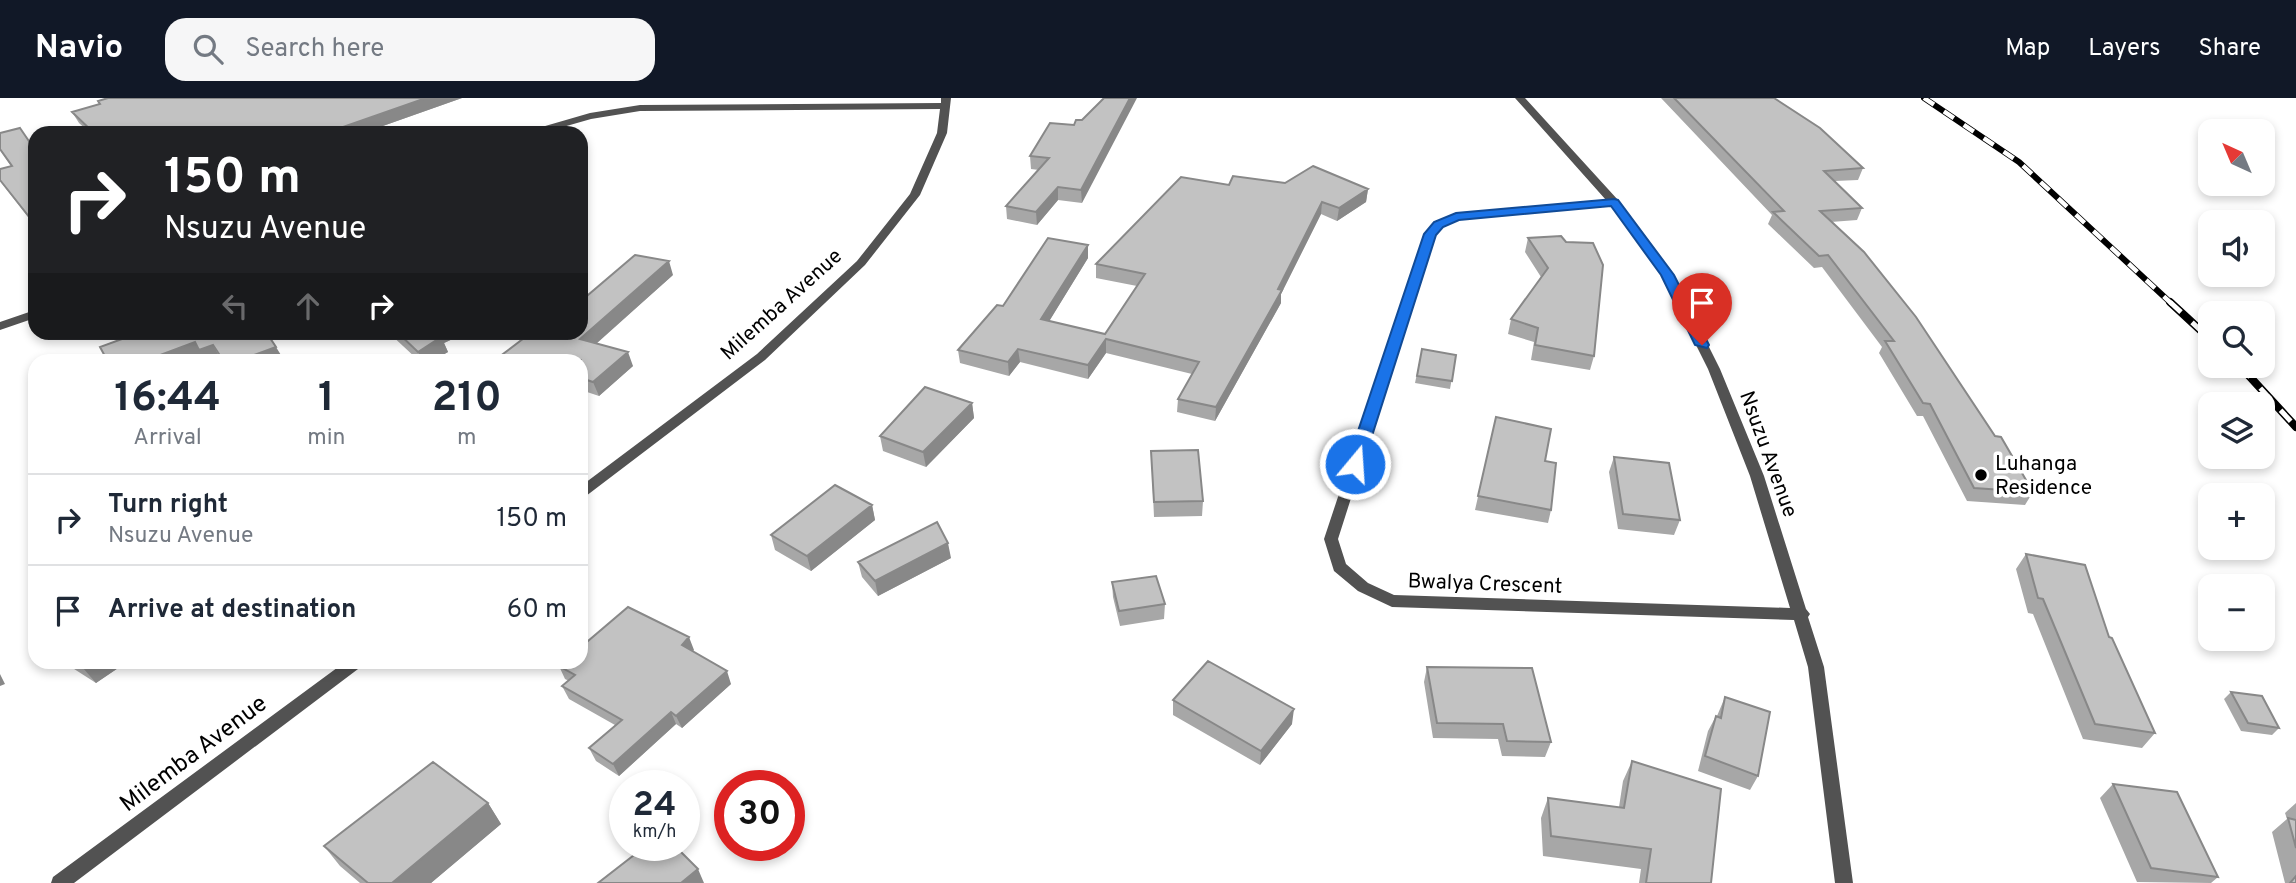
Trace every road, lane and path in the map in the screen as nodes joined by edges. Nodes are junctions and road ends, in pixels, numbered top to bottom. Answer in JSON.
{"nodes":[{"id":1,"x":1520,"y":98,"type":"edge"},
{"id":2,"x":945,"y":102,"type":"edge"},
{"id":3,"x":555,"y":126,"type":"edge"},
{"id":4,"x":1614,"y":202,"type":"junction"},
{"id":5,"x":28,"y":316,"type":"edge"},
{"id":6,"x":0,"y":326,"type":"edge"},
{"id":7,"x":588,"y":488,"type":"edge"},
{"id":8,"x":1802,"y":614,"type":"junction"},
{"id":9,"x":347,"y":669,"type":"edge"},
{"id":10,"x":60,"y":883,"type":"edge"},
{"id":11,"x":1844,"y":883,"type":"edge"}],
"edges":[{"from":1,"to":4,"type":"street","name":"Nsuzu Avenue"},
{"from":2,"to":3,"type":"street"},
{"from":2,"to":7,"type":"street","name":"Milemba Avenue"},
{"from":4,"to":8,"type":"street","name":"Nsuzu Avenue"},
{"from":4,"to":8,"type":"street","name":"Bwalya Crescent"},
{"from":5,"to":6,"type":"street"},
{"from":8,"to":11,"type":"street","name":"Nsuzu Avenue"},
{"from":9,"to":10,"type":"street","name":"Milemba Avenue"}]}
